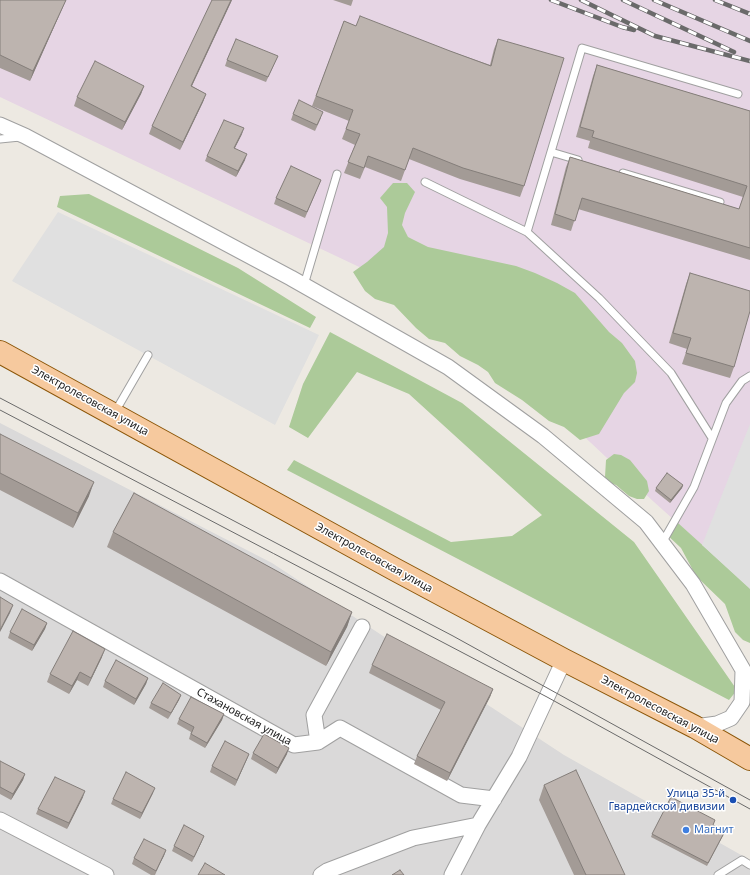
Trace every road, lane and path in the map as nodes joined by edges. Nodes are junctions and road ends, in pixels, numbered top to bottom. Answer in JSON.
{"nodes":[{"id":1,"x":738,"y":94,"type":"dead end"},
{"id":2,"x":0,"y":125,"type":"edge"},
{"id":3,"x":24,"y":136,"type":"junction"},
{"id":4,"x":0,"y":138,"type":"edge"},
{"id":5,"x":551,"y":152,"type":"junction"},
{"id":6,"x":588,"y":163,"type":"edge"},
{"id":7,"x":618,"y":172,"type":"edge"},
{"id":8,"x":337,"y":174,"type":"dead end"},
{"id":9,"x":425,"y":182,"type":"dead end"},
{"id":10,"x":720,"y":202,"type":"edge"},
{"id":11,"x":527,"y":232,"type":"junction"},
{"id":12,"x":304,"y":285,"type":"junction"},
{"id":13,"x":0,"y":352,"type":"edge"},
{"id":14,"x":148,"y":355,"type":"dead end"},
{"id":15,"x":750,"y":376,"type":"edge"},
{"id":16,"x":114,"y":414,"type":"junction"},
{"id":17,"x":712,"y":438,"type":"junction"},
{"id":18,"x":662,"y":543,"type":"junction"},
{"id":19,"x":0,"y":582,"type":"edge"},
{"id":20,"x":362,"y":627,"type":"dead end"},
{"id":21,"x":564,"y":660,"type":"junction"},
{"id":22,"x":747,"y":677,"type":"edge"},
{"id":23,"x":695,"y":727,"type":"junction"},
{"id":24,"x":318,"y":742,"type":"junction"},
{"id":25,"x":750,"y":759,"type":"edge"},
{"id":26,"x":494,"y":799,"type":"junction"},
{"id":27,"x":0,"y":820,"type":"edge"},
{"id":28,"x":478,"y":825,"type":"junction"},
{"id":29,"x":750,"y":865,"type":"edge"},
{"id":30,"x":106,"y":875,"type":"edge"},
{"id":31,"x":321,"y":875,"type":"edge"},
{"id":32,"x":452,"y":875,"type":"edge"},
{"id":33,"x":718,"y":875,"type":"edge"}],
"edges":[{"from":1,"to":5,"type":"lane"},
{"from":2,"to":3,"type":"street"},
{"from":3,"to":4,"type":"lane"},
{"from":3,"to":12,"type":"street"},
{"from":5,"to":6,"type":"lane"},
{"from":5,"to":11,"type":"lane"},
{"from":7,"to":10,"type":"lane"},
{"from":8,"to":12,"type":"lane"},
{"from":9,"to":11,"type":"lane"},
{"from":11,"to":17,"type":"lane"},
{"from":12,"to":18,"type":"street"},
{"from":13,"to":16,"type":"main road","name":"Электролесовская улица"},
{"from":14,"to":16,"type":"lane"},
{"from":15,"to":17,"type":"lane"},
{"from":16,"to":21,"type":"main road","name":"Электролесовская улица"},
{"from":17,"to":18,"type":"lane"},
{"from":18,"to":22,"type":"street"},
{"from":19,"to":24,"type":"street","name":"Стахановская улица"},
{"from":20,"to":24,"type":"street"},
{"from":21,"to":23,"type":"main road","name":"Электролесовская улица"},
{"from":21,"to":26,"type":"street"},
{"from":22,"to":23,"type":"street"},
{"from":23,"to":25,"type":"main road","name":"Электролесовская улица"},
{"from":24,"to":26,"type":"street","name":"Стахановская улица"},
{"from":26,"to":28,"type":"street"},
{"from":27,"to":30,"type":"street"},
{"from":28,"to":31,"type":"street"},
{"from":28,"to":32,"type":"street"},
{"from":29,"to":33,"type":"lane"}]}
